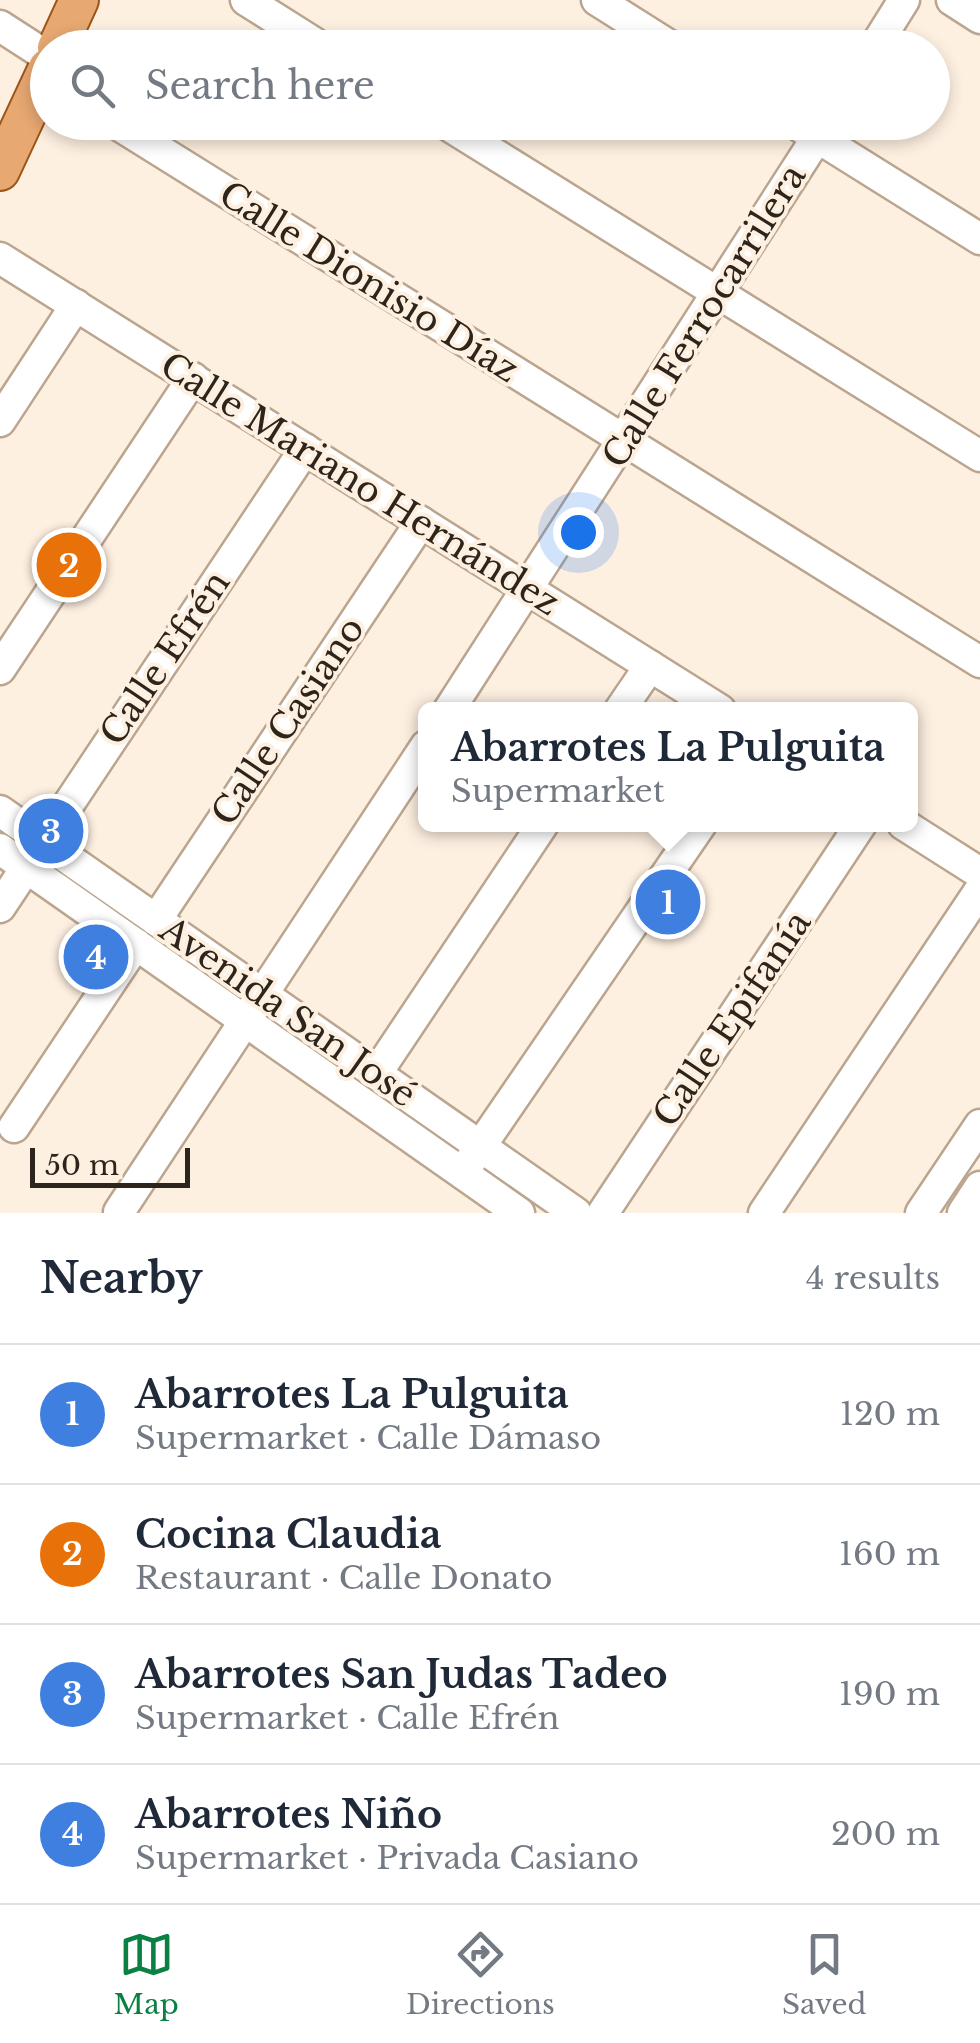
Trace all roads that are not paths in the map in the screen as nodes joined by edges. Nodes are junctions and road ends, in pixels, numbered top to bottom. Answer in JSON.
{"nodes":[{"id":1,"x":79,"y":0,"type":"edge"},
{"id":2,"x":246,"y":0,"type":"edge"},
{"id":3,"x":597,"y":0,"type":"edge"},
{"id":4,"x":904,"y":0,"type":"edge"},
{"id":5,"x":952,"y":0,"type":"edge"},
{"id":6,"x":980,"y":18,"type":"edge"},
{"id":7,"x":0,"y":26,"type":"edge"},
{"id":8,"x":65,"y":30,"type":"edge"},
{"id":9,"x":294,"y":30,"type":"edge"},
{"id":10,"x":644,"y":30,"type":"edge"},
{"id":11,"x":885,"y":30,"type":"edge"},
{"id":12,"x":30,"y":52,"type":"edge"},
{"id":13,"x":30,"y":106,"type":"edge"},
{"id":14,"x":143,"y":140,"type":"edge"},
{"id":15,"x":473,"y":140,"type":"edge"},
{"id":16,"x":805,"y":140,"type":"edge"},
{"id":17,"x":830,"y":140,"type":"edge"},
{"id":18,"x":0,"y":171,"type":"edge"},
{"id":19,"x":980,"y":239,"type":"edge"},
{"id":20,"x":0,"y":258,"type":"edge"},
{"id":21,"x":717,"y":292,"type":"junction"},
{"id":22,"x":76,"y":305,"type":"junction"},
{"id":23,"x":192,"y":378,"type":"junction"},
{"id":24,"x":0,"y":421,"type":"edge"},
{"id":25,"x":625,"y":441,"type":"junction"},
{"id":26,"x":305,"y":449,"type":"junction"},
{"id":27,"x":980,"y":456,"type":"edge"},
{"id":28,"x":421,"y":522,"type":"junction"},
{"id":29,"x":528,"y":589,"type":"junction"},
{"id":30,"x":980,"y":662,"type":"edge"},
{"id":31,"x":650,"y":666,"type":"junction"},
{"id":32,"x":0,"y":669,"type":"edge"},
{"id":33,"x":455,"y":702,"type":"edge"},
{"id":34,"x":625,"y":702,"type":"edge"},
{"id":35,"x":707,"y":702,"type":"edge"},
{"id":36,"x":418,"y":758,"type":"edge"},
{"id":37,"x":0,"y":811,"type":"edge"},
{"id":38,"x":538,"y":832,"type":"edge"},
{"id":39,"x":696,"y":832,"type":"edge"},
{"id":40,"x":856,"y":832,"type":"edge"},
{"id":41,"x":916,"y":832,"type":"edge"},
{"id":42,"x":44,"y":841,"type":"junction"},
{"id":43,"x":0,"y":849,"type":"edge"},
{"id":44,"x":26,"y":868,"type":"junction"},
{"id":45,"x":980,"y":873,"type":"edge"},
{"id":46,"x":980,"y":890,"type":"edge"},
{"id":47,"x":0,"y":907,"type":"edge"},
{"id":48,"x":156,"y":920,"type":"junction"},
{"id":49,"x":136,"y":944,"type":"junction"},
{"id":50,"x":262,"y":994,"type":"junction"},
{"id":51,"x":245,"y":1020,"type":"junction"},
{"id":52,"x":376,"y":1074,"type":"junction"},
{"id":53,"x":980,"y":1125,"type":"edge"},
{"id":54,"x":14,"y":1127,"type":"dead end"},
{"id":55,"x":480,"y":1146,"type":"junction"},
{"id":56,"x":462,"y":1172,"type":"junction"},
{"id":57,"x":980,"y":1187,"type":"edge"},
{"id":58,"x":119,"y":1212,"type":"edge"},
{"id":59,"x":519,"y":1213,"type":"edge"},
{"id":60,"x":576,"y":1213,"type":"edge"},
{"id":61,"x":602,"y":1213,"type":"edge"},
{"id":62,"x":764,"y":1213,"type":"edge"},
{"id":63,"x":921,"y":1213,"type":"edge"},
{"id":64,"x":962,"y":1213,"type":"edge"}],
"edges":[{"from":1,"to":8,"type":"main road"},
{"from":2,"to":9,"type":"street"},
{"from":3,"to":10,"type":"street"},
{"from":4,"to":11,"type":"street"},
{"from":5,"to":6,"type":"street"},
{"from":7,"to":12,"type":"street"},
{"from":13,"to":18,"type":"main road"},
{"from":14,"to":25,"type":"street","name":"Calle Dionisio Díaz"},
{"from":15,"to":21,"type":"street"},
{"from":16,"to":21,"type":"street","name":"Calle Ferrocarrilera"},
{"from":17,"to":19,"type":"street"},
{"from":20,"to":22,"type":"street","name":"Calle Mariano Hernández"},
{"from":21,"to":25,"type":"street","name":"Calle Ferrocarrilera"},
{"from":21,"to":27,"type":"street"},
{"from":22,"to":23,"type":"street","name":"Calle Mariano Hernández"},
{"from":22,"to":24,"type":"street"},
{"from":23,"to":26,"type":"street","name":"Calle Mariano Hernández"},
{"from":23,"to":32,"type":"street"},
{"from":25,"to":29,"type":"street","name":"Calle Ferrocarrilera"},
{"from":25,"to":30,"type":"street","name":"Calle Dionisio Díaz"},
{"from":26,"to":28,"type":"street","name":"Calle Mariano Hernández"},
{"from":26,"to":42,"type":"street","name":"Calle Efrén"},
{"from":28,"to":29,"type":"street","name":"Calle Mariano Hernández"},
{"from":28,"to":48,"type":"street","name":"Calle Casiano"},
{"from":29,"to":31,"type":"street","name":"Calle Mariano Hernández"},
{"from":29,"to":33,"type":"street","name":"Calle Ferrocarrilera"},
{"from":31,"to":34,"type":"street"},
{"from":31,"to":35,"type":"street","name":"Calle Mariano Hernández"},
{"from":36,"to":50,"type":"street"},
{"from":37,"to":42,"type":"street","name":"Avenida San José"},
{"from":38,"to":52,"type":"street"},
{"from":39,"to":55,"type":"street"},
{"from":40,"to":61,"type":"street","name":"Calle Epifanía"},
{"from":41,"to":45,"type":"street"},
{"from":42,"to":44,"type":"street","name":"Calle Efrén"},
{"from":42,"to":48,"type":"street","name":"Avenida San José"},
{"from":43,"to":44,"type":"street","name":"Avenida San José"},
{"from":44,"to":47,"type":"street","name":"Calle Efrén"},
{"from":44,"to":49,"type":"street","name":"Avenida San José"},
{"from":46,"to":62,"type":"street"},
{"from":48,"to":50,"type":"street","name":"Avenida San José"},
{"from":49,"to":51,"type":"street","name":"Avenida San José"},
{"from":49,"to":54,"type":"street"},
{"from":50,"to":51,"type":"street"},
{"from":50,"to":52,"type":"street","name":"Avenida San José"},
{"from":51,"to":56,"type":"street","name":"Avenida San José"},
{"from":51,"to":58,"type":"street"},
{"from":52,"to":55,"type":"street","name":"Avenida San José"},
{"from":53,"to":63,"type":"street"},
{"from":55,"to":56,"type":"street"},
{"from":55,"to":60,"type":"street","name":"Avenida San José"},
{"from":56,"to":59,"type":"street","name":"Avenida San José"},
{"from":57,"to":64,"type":"street"}]}
